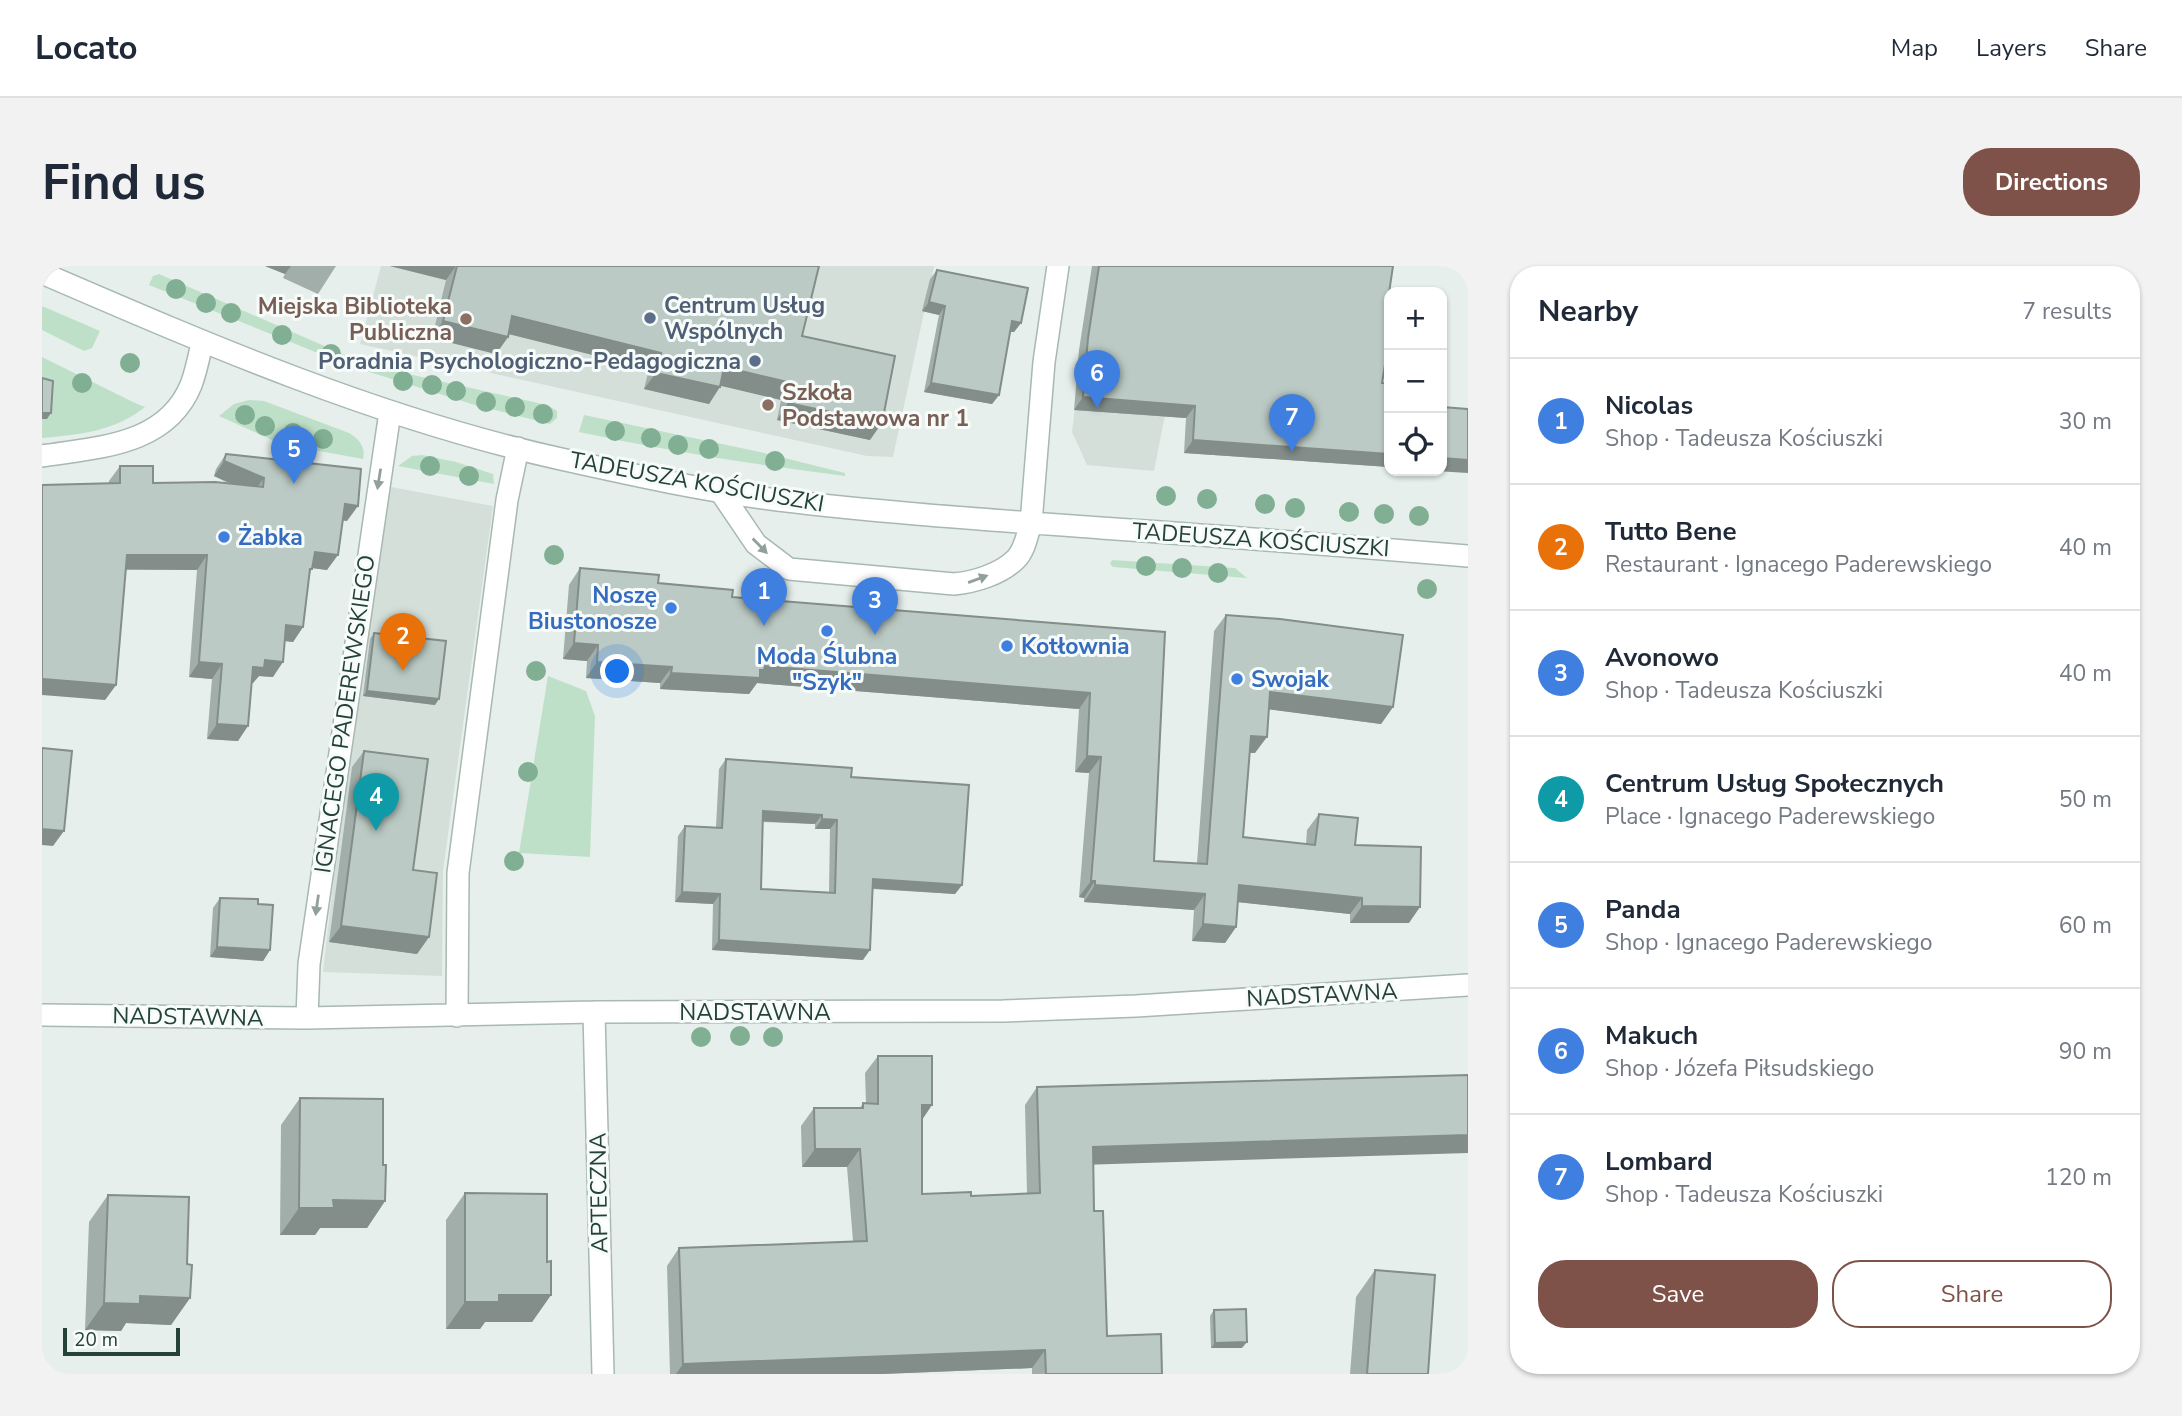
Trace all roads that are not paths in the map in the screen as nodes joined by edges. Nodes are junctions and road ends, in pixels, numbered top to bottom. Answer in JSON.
{"nodes":[{"id":1,"x":1058,"y":266,"type":"edge"},
{"id":2,"x":42,"y":273,"type":"edge"},
{"id":3,"x":202,"y":343,"type":"junction"},
{"id":4,"x":390,"y":412,"type":"junction"},
{"id":5,"x":518,"y":448,"type":"junction"},
{"id":6,"x":42,"y":456,"type":"edge"},
{"id":7,"x":720,"y":491,"type":"junction"},
{"id":8,"x":1031,"y":523,"type":"junction"},
{"id":9,"x":1468,"y":556,"type":"edge"},
{"id":10,"x":1468,"y":985,"type":"edge"},
{"id":11,"x":594,"y":1012,"type":"junction"},
{"id":12,"x":42,"y":1015,"type":"edge"},
{"id":13,"x":457,"y":1016,"type":"junction"},
{"id":14,"x":307,"y":1018,"type":"junction"},
{"id":15,"x":603,"y":1374,"type":"edge"}],
"edges":[{"from":1,"to":8,"type":"street"},
{"from":2,"to":3,"type":"street","name":"TADEUSZA KOŚCIUSZKI"},
{"from":3,"to":4,"type":"street","name":"TADEUSZA KOŚCIUSZKI"},
{"from":3,"to":6,"type":"street"},
{"from":4,"to":5,"type":"street","name":"TADEUSZA KOŚCIUSZKI"},
{"from":4,"to":14,"type":"street","name":"IGNACEGO PADEREWSKIEGO","one_way":true},
{"from":5,"to":7,"type":"street","name":"TADEUSZA KOŚCIUSZKI"},
{"from":5,"to":13,"type":"street"},
{"from":7,"to":8,"type":"street","name":"TADEUSZA KOŚCIUSZKI"},
{"from":7,"to":8,"type":"street","one_way":true},
{"from":8,"to":9,"type":"street","name":"TADEUSZA KOŚCIUSZKI"},
{"from":10,"to":11,"type":"street","name":"NADSTAWNA"},
{"from":11,"to":13,"type":"street","name":"NADSTAWNA"},
{"from":11,"to":15,"type":"street","name":"APTECZNA"},
{"from":12,"to":14,"type":"street","name":"NADSTAWNA"},
{"from":13,"to":14,"type":"street","name":"NADSTAWNA"}]}
